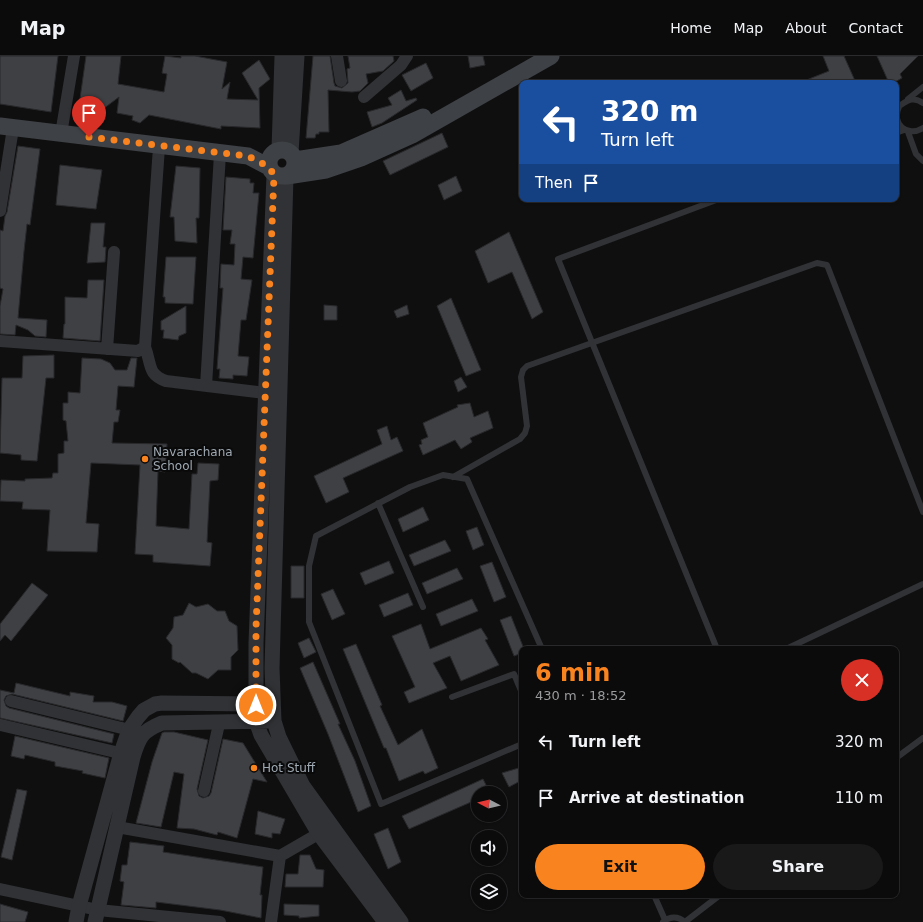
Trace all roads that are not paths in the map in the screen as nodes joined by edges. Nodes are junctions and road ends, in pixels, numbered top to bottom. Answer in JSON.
{"nodes":[{"id":1,"x":74,"y":56,"type":"edge"},
{"id":2,"x":282,"y":56,"type":"edge"},
{"id":3,"x":297,"y":56,"type":"edge"},
{"id":4,"x":337,"y":56,"type":"edge"},
{"id":5,"x":407,"y":56,"type":"edge"},
{"id":6,"x":528,"y":56,"type":"edge"},
{"id":7,"x":551,"y":56,"type":"edge"},
{"id":8,"x":341,"y":81,"type":"dead end"},
{"id":9,"x":923,"y":87,"type":"edge"},
{"id":10,"x":478,"y":92,"type":"junction"},
{"id":11,"x":364,"y":97,"type":"dead end"},
{"id":12,"x":906,"y":100,"type":"junction"},
{"id":13,"x":923,"y":103,"type":"edge"},
{"id":14,"x":899,"y":105,"type":"edge"},
{"id":15,"x":899,"y":124,"type":"edge"},
{"id":16,"x":6,"y":127,"type":"edge"},
{"id":17,"x":923,"y":128,"type":"edge"},
{"id":18,"x":906,"y":131,"type":"junction"},
{"id":19,"x":899,"y":132,"type":"edge"},
{"id":20,"x":61,"y":134,"type":"junction"},
{"id":21,"x":159,"y":146,"type":"junction"},
{"id":22,"x":220,"y":154,"type":"junction"},
{"id":23,"x":923,"y":161,"type":"edge"},
{"id":24,"x":282,"y":164,"type":"junction"},
{"id":25,"x":711,"y":202,"type":"edge"},
{"id":26,"x":0,"y":211,"type":"edge"},
{"id":27,"x":114,"y":252,"type":"dead end"},
{"id":28,"x":0,"y":341,"type":"edge"},
{"id":29,"x":592,"y":343,"type":"junction"},
{"id":30,"x":145,"y":348,"type":"junction"},
{"id":31,"x":107,"y":349,"type":"junction"},
{"id":32,"x":206,"y":386,"type":"junction"},
{"id":33,"x":265,"y":393,"type":"junction"},
{"id":34,"x":263,"y":462,"type":"junction"},
{"id":35,"x":278,"y":463,"type":"junction"},
{"id":36,"x":453,"y":477,"type":"junction"},
{"id":37,"x":378,"y":503,"type":"junction"},
{"id":38,"x":923,"y":512,"type":"edge"},
{"id":39,"x":923,"y":584,"type":"edge"},
{"id":40,"x":423,"y":607,"type":"dead end"},
{"id":41,"x":541,"y":646,"type":"edge"},
{"id":42,"x":716,"y":646,"type":"edge"},
{"id":43,"x":792,"y":646,"type":"edge"},
{"id":44,"x":519,"y":685,"type":"edge"},
{"id":45,"x":452,"y":697,"type":"dead end"},
{"id":46,"x":11,"y":701,"type":"dead end"},
{"id":47,"x":272,"y":703,"type":"junction"},
{"id":48,"x":256,"y":705,"type":"junction"},
{"id":49,"x":274,"y":721,"type":"junction"},
{"id":50,"x":256,"y":722,"type":"junction"},
{"id":51,"x":219,"y":724,"type":"junction"},
{"id":52,"x":1,"y":725,"type":"dead end"},
{"id":53,"x":135,"y":732,"type":"junction"},
{"id":54,"x":923,"y":738,"type":"edge"},
{"id":55,"x":519,"y":745,"type":"edge"},
{"id":56,"x":127,"y":755,"type":"junction"},
{"id":57,"x":899,"y":756,"type":"edge"},
{"id":58,"x":204,"y":791,"type":"dead end"},
{"id":59,"x":332,"y":825,"type":"junction"},
{"id":60,"x":117,"y":827,"type":"junction"},
{"id":61,"x":319,"y":834,"type":"junction"},
{"id":62,"x":280,"y":856,"type":"junction"},
{"id":63,"x":0,"y":889,"type":"edge"},
{"id":64,"x":655,"y":898,"type":"edge"},
{"id":65,"x":716,"y":898,"type":"edge"},
{"id":66,"x":78,"y":906,"type":"junction"},
{"id":67,"x":96,"y":916,"type":"edge"},
{"id":68,"x":664,"y":921,"type":"edge"},
{"id":69,"x":76,"y":922,"type":"edge"},
{"id":70,"x":220,"y":922,"type":"edge"},
{"id":71,"x":271,"y":922,"type":"edge"},
{"id":72,"x":385,"y":922,"type":"edge"},
{"id":73,"x":401,"y":922,"type":"edge"},
{"id":74,"x":685,"y":922,"type":"edge"}],
"edges":[{"from":1,"to":20,"type":"street"},
{"from":2,"to":24,"type":"street"},
{"from":3,"to":24,"type":"street"},
{"from":4,"to":8,"type":"street"},
{"from":5,"to":11,"type":"street"},
{"from":6,"to":10,"type":"main road"},
{"from":7,"to":10,"type":"main road"},
{"from":9,"to":12,"type":"lane"},
{"from":10,"to":24,"type":"main road"},
{"from":12,"to":13,"type":"lane"},
{"from":12,"to":14,"type":"lane"},
{"from":15,"to":18,"type":"lane"},
{"from":16,"to":20,"type":"main road"},
{"from":16,"to":26,"type":"street"},
{"from":17,"to":18,"type":"lane"},
{"from":18,"to":19,"type":"lane"},
{"from":18,"to":23,"type":"lane"},
{"from":20,"to":21,"type":"main road"},
{"from":21,"to":22,"type":"main road"},
{"from":21,"to":30,"type":"street"},
{"from":22,"to":24,"type":"main road"},
{"from":22,"to":32,"type":"street"},
{"from":24,"to":33,"type":"street"},
{"from":24,"to":35,"type":"street"},
{"from":25,"to":29,"type":"lane"},
{"from":27,"to":31,"type":"street"},
{"from":28,"to":31,"type":"street"},
{"from":29,"to":36,"type":"lane"},
{"from":29,"to":38,"type":"lane"},
{"from":29,"to":42,"type":"lane"},
{"from":30,"to":31,"type":"street"},
{"from":30,"to":32,"type":"street"},
{"from":32,"to":33,"type":"street"},
{"from":33,"to":34,"type":"street"},
{"from":34,"to":35,"type":"street"},
{"from":34,"to":48,"type":"street"},
{"from":35,"to":47,"type":"street"},
{"from":36,"to":37,"type":"lane"},
{"from":36,"to":41,"type":"lane"},
{"from":37,"to":40,"type":"lane"},
{"from":37,"to":55,"type":"lane"},
{"from":39,"to":43,"type":"lane"},
{"from":44,"to":45,"type":"lane"},
{"from":46,"to":53,"type":"street"},
{"from":47,"to":48,"type":"street"},
{"from":47,"to":49,"type":"street"},
{"from":48,"to":50,"type":"street"},
{"from":48,"to":53,"type":"street"},
{"from":49,"to":50,"type":"street"},
{"from":49,"to":59,"type":"street"},
{"from":50,"to":51,"type":"street"},
{"from":50,"to":61,"type":"street"},
{"from":51,"to":53,"type":"street"},
{"from":51,"to":58,"type":"street"},
{"from":52,"to":56,"type":"street"},
{"from":53,"to":56,"type":"street"},
{"from":54,"to":57,"type":"lane"},
{"from":56,"to":60,"type":"street"},
{"from":56,"to":66,"type":"street"},
{"from":59,"to":61,"type":"street"},
{"from":59,"to":73,"type":"street"},
{"from":60,"to":62,"type":"street"},
{"from":60,"to":67,"type":"street"},
{"from":61,"to":62,"type":"street"},
{"from":61,"to":72,"type":"street"},
{"from":62,"to":71,"type":"street"},
{"from":63,"to":66,"type":"street"},
{"from":64,"to":68,"type":"lane"},
{"from":65,"to":74,"type":"lane"},
{"from":66,"to":67,"type":"street"},
{"from":66,"to":69,"type":"street"},
{"from":67,"to":70,"type":"street"},
{"from":68,"to":74,"type":"lane"}]}
